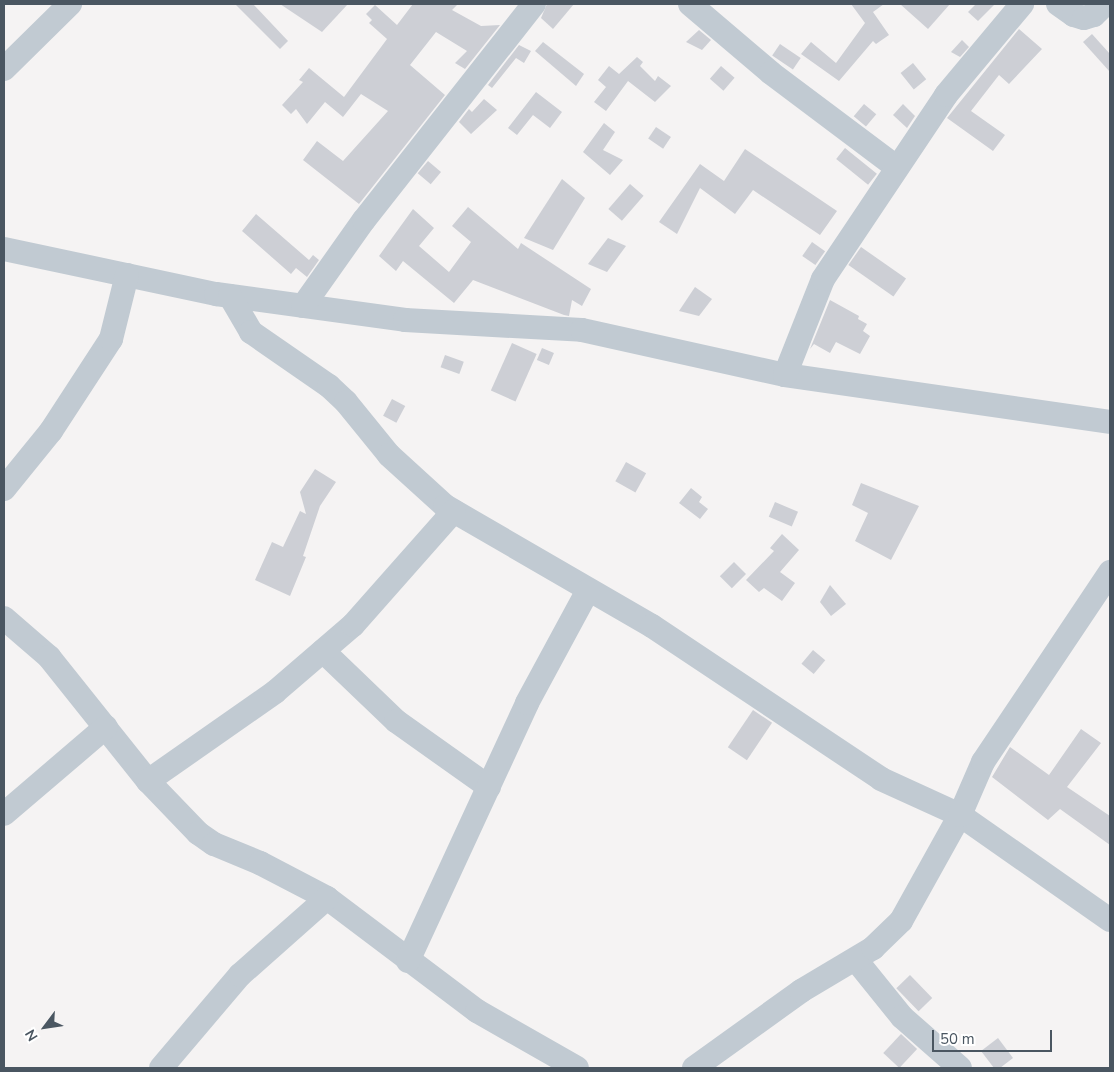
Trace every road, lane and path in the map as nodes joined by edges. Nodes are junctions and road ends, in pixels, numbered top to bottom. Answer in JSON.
{"nodes":[{"id":1,"x":70,"y":4,"type":"edge"},
{"id":2,"x":534,"y":4,"type":"edge"},
{"id":3,"x":690,"y":4,"type":"edge"},
{"id":4,"x":1022,"y":4,"type":"edge"},
{"id":5,"x":1058,"y":4,"type":"edge"},
{"id":6,"x":1105,"y":4,"type":"edge"},
{"id":7,"x":4,"y":68,"type":"edge"},
{"id":8,"x":896,"y":167,"type":"junction"},
{"id":9,"x":4,"y":249,"type":"edge"},
{"id":10,"x":127,"y":275,"type":"junction"},
{"id":11,"x":230,"y":296,"type":"junction"},
{"id":12,"x":302,"y":306,"type":"junction"},
{"id":13,"x":785,"y":375,"type":"junction"},
{"id":14,"x":1110,"y":422,"type":"edge"},
{"id":15,"x":4,"y":489,"type":"edge"},
{"id":16,"x":454,"y":510,"type":"junction"},
{"id":17,"x":1110,"y":572,"type":"edge"},
{"id":18,"x":588,"y":590,"type":"junction"},
{"id":19,"x":4,"y":618,"type":"edge"},
{"id":20,"x":323,"y":651,"type":"junction"},
{"id":21,"x":106,"y":727,"type":"junction"},
{"id":22,"x":148,"y":781,"type":"junction"},
{"id":23,"x":489,"y":787,"type":"junction"},
{"id":24,"x":4,"y":814,"type":"edge"},
{"id":25,"x":960,"y":815,"type":"junction"},
{"id":26,"x":327,"y":898,"type":"junction"},
{"id":27,"x":1110,"y":920,"type":"edge"},
{"id":28,"x":856,"y":960,"type":"junction"},
{"id":29,"x":408,"y":961,"type":"junction"},
{"id":30,"x":161,"y":1068,"type":"edge"},
{"id":31,"x":577,"y":1068,"type":"edge"},
{"id":32,"x":694,"y":1068,"type":"edge"},
{"id":33,"x":960,"y":1068,"type":"edge"}],
"edges":[{"from":1,"to":7,"type":"street"},
{"from":2,"to":12,"type":"street"},
{"from":3,"to":8,"type":"street"},
{"from":4,"to":8,"type":"street"},
{"from":5,"to":6,"type":"street"},
{"from":8,"to":13,"type":"street"},
{"from":9,"to":10,"type":"street"},
{"from":10,"to":11,"type":"street"},
{"from":10,"to":15,"type":"street"},
{"from":11,"to":12,"type":"street"},
{"from":11,"to":16,"type":"street"},
{"from":12,"to":13,"type":"street"},
{"from":13,"to":14,"type":"street"},
{"from":16,"to":18,"type":"street"},
{"from":16,"to":20,"type":"street"},
{"from":17,"to":25,"type":"street"},
{"from":18,"to":23,"type":"street"},
{"from":18,"to":25,"type":"street"},
{"from":19,"to":21,"type":"street"},
{"from":20,"to":22,"type":"street"},
{"from":20,"to":23,"type":"street"},
{"from":21,"to":22,"type":"street"},
{"from":21,"to":24,"type":"street"},
{"from":22,"to":26,"type":"street"},
{"from":23,"to":29,"type":"street"},
{"from":25,"to":27,"type":"street"},
{"from":25,"to":28,"type":"street"},
{"from":26,"to":29,"type":"street"},
{"from":26,"to":30,"type":"street"},
{"from":28,"to":32,"type":"street"},
{"from":28,"to":33,"type":"street"},
{"from":29,"to":31,"type":"street"}]}
